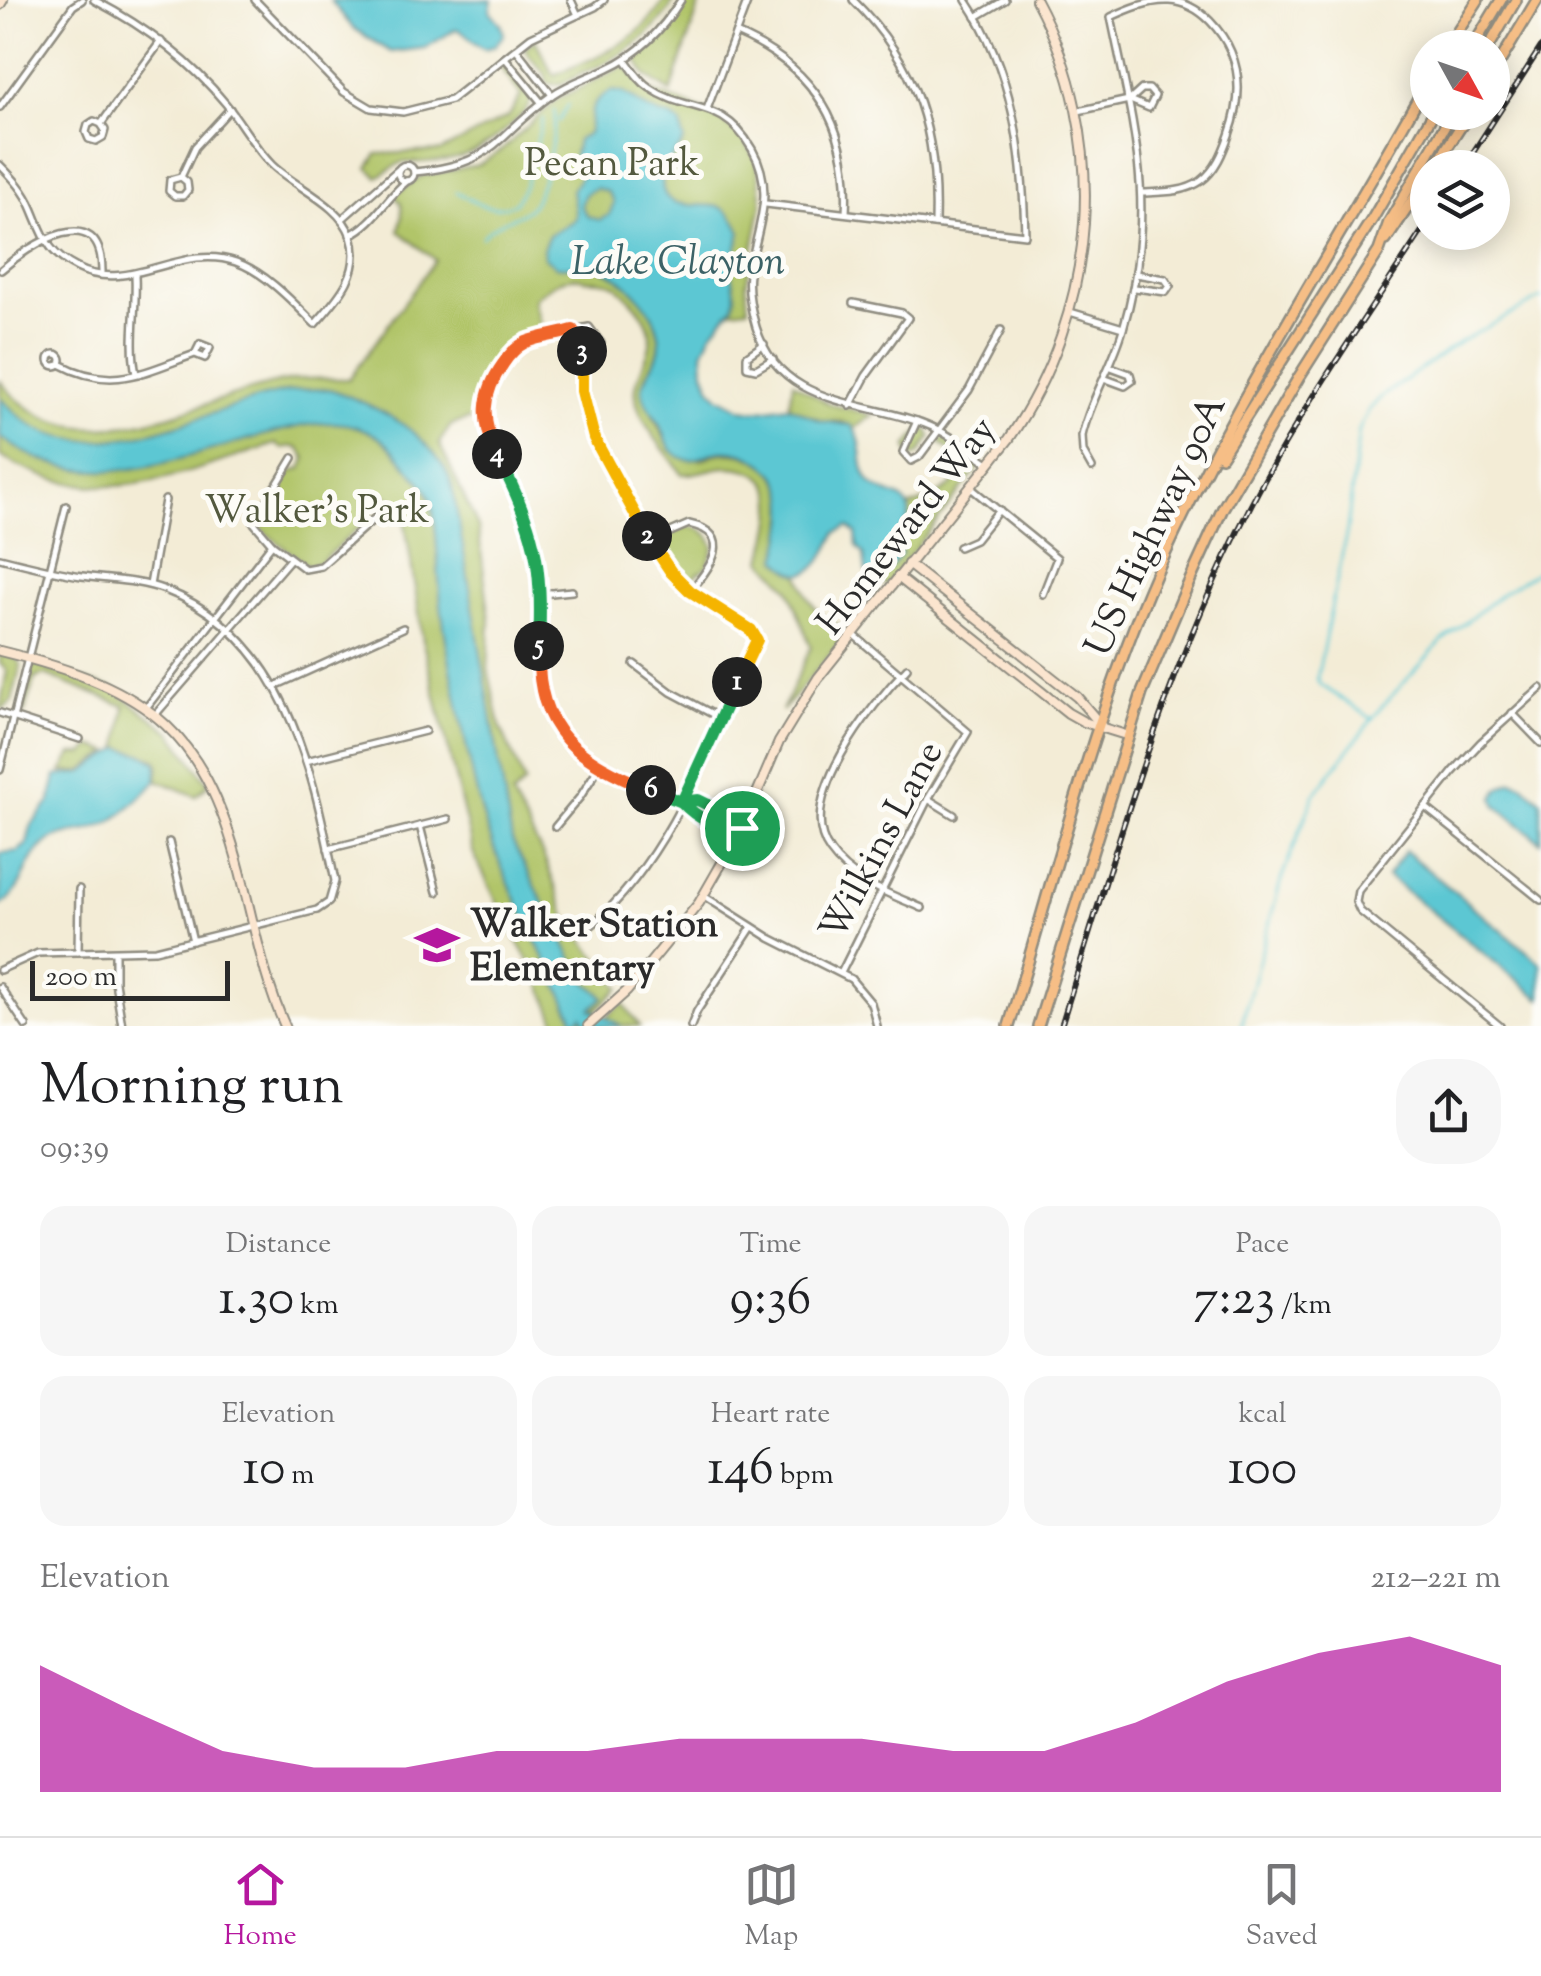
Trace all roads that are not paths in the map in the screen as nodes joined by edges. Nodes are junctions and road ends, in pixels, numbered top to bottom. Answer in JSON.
{"nodes":[{"id":1,"x":82,"y":0,"type":"edge"},
{"id":2,"x":94,"y":0,"type":"edge"},
{"id":3,"x":255,"y":0,"type":"edge"},
{"id":4,"x":571,"y":0,"type":"edge"},
{"id":5,"x":604,"y":0,"type":"edge"},
{"id":6,"x":681,"y":0,"type":"edge"},
{"id":7,"x":748,"y":0,"type":"edge"},
{"id":8,"x":852,"y":0,"type":"edge"},
{"id":9,"x":979,"y":0,"type":"edge"},
{"id":10,"x":1005,"y":0,"type":"edge"},
{"id":11,"x":1036,"y":0,"type":"edge"},
{"id":12,"x":1478,"y":0,"type":"edge"},
{"id":13,"x":1501,"y":0,"type":"edge"},
{"id":14,"x":1516,"y":0,"type":"edge"},
{"id":15,"x":1536,"y":0,"type":"edge"},
{"id":16,"x":1156,"y":2,"type":"edge"},
{"id":17,"x":968,"y":3,"type":"edge"},
{"id":18,"x":578,"y":16,"type":"junction"},
{"id":19,"x":976,"y":17,"type":"junction"},
{"id":20,"x":1459,"y":30,"type":"edge"},
{"id":21,"x":1483,"y":30,"type":"edge"},
{"id":22,"x":1498,"y":30,"type":"edge"},
{"id":23,"x":736,"y":33,"type":"junction"},
{"id":24,"x":161,"y":41,"type":"junction"},
{"id":25,"x":1510,"y":44,"type":"edge"},
{"id":26,"x":516,"y":49,"type":"junction"},
{"id":27,"x":506,"y":58,"type":"junction"},
{"id":28,"x":625,"y":59,"type":"junction"},
{"id":29,"x":531,"y":69,"type":"junction"},
{"id":30,"x":521,"y":77,"type":"junction"},
{"id":31,"x":552,"y":96,"type":"junction"},
{"id":32,"x":1130,"y":100,"type":"junction"},
{"id":33,"x":542,"y":103,"type":"junction"},
{"id":34,"x":0,"y":107,"type":"edge"},
{"id":35,"x":707,"y":108,"type":"junction"},
{"id":36,"x":230,"y":109,"type":"junction"},
{"id":37,"x":1078,"y":111,"type":"junction"},
{"id":38,"x":1410,"y":112,"type":"edge"},
{"id":39,"x":102,"y":124,"type":"dead end"},
{"id":40,"x":1423,"y":130,"type":"edge"},
{"id":41,"x":1443,"y":130,"type":"edge"},
{"id":42,"x":0,"y":164,"type":"edge"},
{"id":43,"x":400,"y":168,"type":"junction"},
{"id":44,"x":414,"y":172,"type":"junction"},
{"id":45,"x":181,"y":177,"type":"junction"},
{"id":46,"x":407,"y":181,"type":"junction"},
{"id":47,"x":1142,"y":193,"type":"junction"},
{"id":48,"x":766,"y":204,"type":"junction"},
{"id":49,"x":1410,"y":204,"type":"edge"},
{"id":50,"x":846,"y":213,"type":"junction"},
{"id":51,"x":342,"y":220,"type":"junction"},
{"id":52,"x":935,"y":224,"type":"junction"},
{"id":53,"x":350,"y":235,"type":"junction"},
{"id":54,"x":43,"y":239,"type":"junction"},
{"id":55,"x":1379,"y":250,"type":"junction"},
{"id":56,"x":1,"y":273,"type":"edge"},
{"id":57,"x":102,"y":273,"type":"junction"},
{"id":58,"x":1136,"y":274,"type":"junction"},
{"id":59,"x":134,"y":275,"type":"junction"},
{"id":60,"x":1134,"y":288,"type":"junction"},
{"id":61,"x":853,"y":303,"type":"dead end"},
{"id":62,"x":1070,"y":312,"type":"junction"},
{"id":63,"x":1124,"y":328,"type":"junction"},
{"id":64,"x":573,"y":330,"type":"junction"},
{"id":65,"x":1001,"y":330,"type":"dead end"},
{"id":66,"x":764,"y":344,"type":"junction"},
{"id":67,"x":195,"y":354,"type":"dead end"},
{"id":68,"x":774,"y":359,"type":"junction"},
{"id":69,"x":584,"y":360,"type":"junction"},
{"id":70,"x":60,"y":364,"type":"dead end"},
{"id":71,"x":1111,"y":367,"type":"junction"},
{"id":72,"x":136,"y":374,"type":"junction"},
{"id":73,"x":1106,"y":379,"type":"junction"},
{"id":74,"x":850,"y":406,"type":"junction"},
{"id":75,"x":917,"y":422,"type":"junction"},
{"id":76,"x":939,"y":430,"type":"junction"},
{"id":77,"x":293,"y":458,"type":"dead end"},
{"id":78,"x":990,"y":464,"type":"junction"},
{"id":79,"x":1092,"y":468,"type":"dead end"},
{"id":80,"x":1199,"y":487,"type":"junction"},
{"id":81,"x":971,"y":488,"type":"junction"},
{"id":82,"x":165,"y":500,"type":"dead end"},
{"id":83,"x":66,"y":506,"type":"dead end"},
{"id":84,"x":385,"y":508,"type":"dead end"},
{"id":85,"x":999,"y":510,"type":"junction"},
{"id":86,"x":650,"y":541,"type":"junction"},
{"id":87,"x":272,"y":544,"type":"junction"},
{"id":88,"x":959,"y":547,"type":"dead end"},
{"id":89,"x":0,"y":558,"type":"edge"},
{"id":90,"x":290,"y":559,"type":"junction"},
{"id":91,"x":908,"y":564,"type":"junction"},
{"id":92,"x":49,"y":571,"type":"junction"},
{"id":93,"x":898,"y":576,"type":"junction"},
{"id":94,"x":150,"y":585,"type":"junction"},
{"id":95,"x":572,"y":591,"type":"dead end"},
{"id":96,"x":690,"y":591,"type":"junction"},
{"id":97,"x":541,"y":594,"type":"junction"},
{"id":98,"x":1044,"y":594,"type":"dead end"},
{"id":99,"x":214,"y":618,"type":"junction"},
{"id":100,"x":403,"y":628,"type":"dead end"},
{"id":101,"x":228,"y":630,"type":"junction"},
{"id":102,"x":853,"y":634,"type":"junction"},
{"id":103,"x":0,"y":651,"type":"edge"},
{"id":104,"x":28,"y":658,"type":"junction"},
{"id":105,"x":634,"y":664,"type":"dead end"},
{"id":106,"x":907,"y":668,"type":"dead end"},
{"id":107,"x":901,"y":675,"type":"junction"},
{"id":108,"x":275,"y":686,"type":"junction"},
{"id":109,"x":1541,"y":688,"type":"edge"},
{"id":110,"x":146,"y":708,"type":"junction"},
{"id":111,"x":0,"y":713,"type":"edge"},
{"id":112,"x":1512,"y":714,"type":"junction"},
{"id":113,"x":155,"y":715,"type":"junction"},
{"id":114,"x":13,"y":716,"type":"junction"},
{"id":115,"x":720,"y":718,"type":"junction"},
{"id":116,"x":1101,"y":724,"type":"junction"},
{"id":117,"x":426,"y":731,"type":"dead end"},
{"id":118,"x":1129,"y":736,"type":"junction"},
{"id":119,"x":80,"y":738,"type":"dead end"},
{"id":120,"x":1541,"y":743,"type":"edge"},
{"id":121,"x":306,"y":761,"type":"junction"},
{"id":122,"x":599,"y":767,"type":"junction"},
{"id":123,"x":0,"y":770,"type":"edge"},
{"id":124,"x":928,"y":799,"type":"junction"},
{"id":125,"x":682,"y":802,"type":"junction"},
{"id":126,"x":1425,"y":807,"type":"junction"},
{"id":127,"x":954,"y":815,"type":"dead end"},
{"id":128,"x":448,"y":819,"type":"dead end"},
{"id":129,"x":420,"y":826,"type":"junction"},
{"id":130,"x":555,"y":828,"type":"dead end"},
{"id":131,"x":742,"y":828,"type":"junction"},
{"id":132,"x":169,"y":842,"type":"dead end"},
{"id":133,"x":328,"y":848,"type":"junction"},
{"id":134,"x":79,"y":889,"type":"dead end"},
{"id":135,"x":883,"y":890,"type":"junction"},
{"id":136,"x":437,"y":892,"type":"dead end"},
{"id":137,"x":704,"y":896,"type":"junction"},
{"id":138,"x":1541,"y":900,"type":"edge"},
{"id":139,"x":922,"y":908,"type":"dead end"},
{"id":140,"x":592,"y":925,"type":"dead end"},
{"id":141,"x":254,"y":926,"type":"junction"},
{"id":142,"x":752,"y":927,"type":"junction"},
{"id":143,"x":193,"y":940,"type":"junction"},
{"id":144,"x":78,"y":952,"type":"junction"},
{"id":145,"x":115,"y":952,"type":"junction"},
{"id":146,"x":0,"y":970,"type":"edge"},
{"id":147,"x":841,"y":973,"type":"junction"},
{"id":148,"x":0,"y":987,"type":"edge"},
{"id":149,"x":26,"y":1026,"type":"edge"},
{"id":150,"x":122,"y":1026,"type":"edge"},
{"id":151,"x":285,"y":1026,"type":"edge"},
{"id":152,"x":588,"y":1026,"type":"edge"},
{"id":153,"x":691,"y":1026,"type":"edge"},
{"id":154,"x":877,"y":1026,"type":"edge"},
{"id":155,"x":1009,"y":1026,"type":"edge"},
{"id":156,"x":1038,"y":1026,"type":"edge"},
{"id":157,"x":1500,"y":1026,"type":"edge"}],
"edges":[{"from":1,"to":34,"type":"street"},
{"from":2,"to":24,"type":"street"},
{"from":3,"to":27,"type":"street"},
{"from":4,"to":18,"type":"street"},
{"from":5,"to":18,"type":"street"},
{"from":6,"to":28,"type":"street"},
{"from":7,"to":23,"type":"street"},
{"from":8,"to":52,"type":"street"},
{"from":9,"to":17,"type":"street"},
{"from":10,"to":19,"type":"street"},
{"from":11,"to":37,"type":"street","name":"Homeward Way"},
{"from":12,"to":20,"type":"main road"},
{"from":13,"to":21,"type":"main road"},
{"from":14,"to":22,"type":"main road"},
{"from":15,"to":25,"type":"main road"},
{"from":16,"to":32,"type":"street"},
{"from":16,"to":47,"type":"street"},
{"from":17,"to":19,"type":"street"},
{"from":18,"to":26,"type":"street"},
{"from":19,"to":52,"type":"street"},
{"from":23,"to":35,"type":"street"},
{"from":23,"to":50,"type":"street"},
{"from":24,"to":36,"type":"street"},
{"from":24,"to":39,"type":"street"},
{"from":26,"to":27,"type":"street"},
{"from":26,"to":29,"type":"street"},
{"from":27,"to":30,"type":"street"},
{"from":28,"to":31,"type":"street"},
{"from":28,"to":35,"type":"street"},
{"from":29,"to":30,"type":"street"},
{"from":29,"to":31,"type":"street"},
{"from":30,"to":33,"type":"street"},
{"from":31,"to":33,"type":"street"},
{"from":32,"to":32,"type":"street"},
{"from":32,"to":37,"type":"street"},
{"from":32,"to":47,"type":"street"},
{"from":33,"to":44,"type":"street"},
{"from":35,"to":48,"type":"street"},
{"from":36,"to":45,"type":"street"},
{"from":36,"to":51,"type":"street"},
{"from":37,"to":62,"type":"street","name":"Homeward Way"},
{"from":38,"to":80,"type":"main road","name":"US Highway 90A"},
{"from":40,"to":80,"type":"main road"},
{"from":41,"to":55,"type":"main road","name":"US Highway 90A"},
{"from":42,"to":54,"type":"street"},
{"from":43,"to":44,"type":"street"},
{"from":43,"to":46,"type":"street"},
{"from":43,"to":51,"type":"street"},
{"from":44,"to":46,"type":"street"},
{"from":45,"to":45,"type":"street"},
{"from":46,"to":53,"type":"street"},
{"from":47,"to":58,"type":"street"},
{"from":48,"to":50,"type":"street"},
{"from":48,"to":66,"type":"street"},
{"from":49,"to":55,"type":"main road"},
{"from":50,"to":52,"type":"street"},
{"from":51,"to":53,"type":"street"},
{"from":53,"to":59,"type":"street"},
{"from":54,"to":56,"type":"street"},
{"from":54,"to":57,"type":"street"},
{"from":54,"to":57,"type":"street"},
{"from":55,"to":118,"type":"main road","name":"US Highway 90A"},
{"from":57,"to":59,"type":"street"},
{"from":58,"to":60,"type":"street"},
{"from":58,"to":60,"type":"street"},
{"from":59,"to":72,"type":"street"},
{"from":60,"to":63,"type":"street"},
{"from":61,"to":74,"type":"street"},
{"from":62,"to":63,"type":"street"},
{"from":62,"to":78,"type":"street","name":"Homeward Way"},
{"from":63,"to":71,"type":"street"},
{"from":64,"to":69,"type":"street"},
{"from":64,"to":69,"type":"street"},
{"from":64,"to":97,"type":"street"},
{"from":65,"to":76,"type":"street"},
{"from":66,"to":68,"type":"street"},
{"from":66,"to":68,"type":"street"},
{"from":67,"to":72,"type":"street"},
{"from":68,"to":74,"type":"street"},
{"from":69,"to":86,"type":"street"},
{"from":70,"to":72,"type":"street"},
{"from":71,"to":73,"type":"street"},
{"from":71,"to":73,"type":"street"},
{"from":73,"to":79,"type":"street"},
{"from":74,"to":75,"type":"street"},
{"from":75,"to":76,"type":"street"},
{"from":75,"to":76,"type":"street"},
{"from":76,"to":78,"type":"street"},
{"from":77,"to":87,"type":"street"},
{"from":78,"to":81,"type":"street","name":"Homeward Way"},
{"from":80,"to":116,"type":"main road","name":"US Highway 90A"},
{"from":81,"to":85,"type":"street"},
{"from":81,"to":91,"type":"street","name":"Homeward Way"},
{"from":82,"to":94,"type":"street"},
{"from":83,"to":92,"type":"street"},
{"from":84,"to":90,"type":"street"},
{"from":85,"to":88,"type":"street"},
{"from":85,"to":98,"type":"street"},
{"from":86,"to":96,"type":"street"},
{"from":86,"to":96,"type":"street"},
{"from":87,"to":90,"type":"street"},
{"from":87,"to":99,"type":"street"},
{"from":89,"to":92,"type":"street"},
{"from":90,"to":101,"type":"street"},
{"from":91,"to":93,"type":"street","name":"Homeward Way"},
{"from":91,"to":116,"type":"street"},
{"from":92,"to":94,"type":"street"},
{"from":92,"to":104,"type":"street"},
{"from":93,"to":102,"type":"street","name":"Homeward Way"},
{"from":93,"to":116,"type":"street"},
{"from":94,"to":99,"type":"street"},
{"from":95,"to":97,"type":"street"},
{"from":96,"to":115,"type":"street"},
{"from":97,"to":122,"type":"street"},
{"from":99,"to":101,"type":"street"},
{"from":99,"to":110,"type":"street"},
{"from":100,"to":108,"type":"street"},
{"from":101,"to":108,"type":"street"},
{"from":101,"to":113,"type":"street"},
{"from":102,"to":107,"type":"street"},
{"from":102,"to":131,"type":"street","name":"Homeward Way"},
{"from":103,"to":104,"type":"street"},
{"from":104,"to":110,"type":"street"},
{"from":104,"to":114,"type":"street"},
{"from":105,"to":115,"type":"street"},
{"from":106,"to":107,"type":"street"},
{"from":107,"to":124,"type":"street","name":"Wilkins Lane"},
{"from":107,"to":135,"type":"street"},
{"from":108,"to":121,"type":"street"},
{"from":109,"to":112,"type":"street"},
{"from":110,"to":113,"type":"street"},
{"from":111,"to":114,"type":"street"},
{"from":112,"to":120,"type":"street"},
{"from":112,"to":126,"type":"street"},
{"from":113,"to":141,"type":"street"},
{"from":114,"to":119,"type":"street"},
{"from":114,"to":123,"type":"street"},
{"from":115,"to":125,"type":"street"},
{"from":116,"to":118,"type":"street"},
{"from":116,"to":155,"type":"main road","name":"US Highway 90A"},
{"from":117,"to":121,"type":"street"},
{"from":118,"to":156,"type":"main road","name":"US Highway 90A"},
{"from":121,"to":133,"type":"street"},
{"from":122,"to":125,"type":"street"},
{"from":122,"to":130,"type":"street"},
{"from":124,"to":127,"type":"street"},
{"from":124,"to":135,"type":"street","name":"Wilkins Lane"},
{"from":125,"to":131,"type":"street"},
{"from":125,"to":131,"type":"street"},
{"from":125,"to":140,"type":"street"},
{"from":126,"to":138,"type":"street"},
{"from":126,"to":157,"type":"street"},
{"from":128,"to":129,"type":"street"},
{"from":129,"to":133,"type":"street"},
{"from":129,"to":136,"type":"street"},
{"from":131,"to":137,"type":"street","name":"Homeward Way"},
{"from":132,"to":143,"type":"street"},
{"from":133,"to":141,"type":"street"},
{"from":134,"to":144,"type":"street"},
{"from":135,"to":139,"type":"street"},
{"from":135,"to":147,"type":"street","name":"Wilkins Lane"},
{"from":137,"to":142,"type":"street"},
{"from":137,"to":152,"type":"street","name":"Homeward Way"},
{"from":141,"to":143,"type":"street"},
{"from":141,"to":151,"type":"street"},
{"from":142,"to":147,"type":"street"},
{"from":142,"to":153,"type":"street"},
{"from":143,"to":145,"type":"street"},
{"from":144,"to":145,"type":"street"},
{"from":144,"to":146,"type":"street"},
{"from":145,"to":150,"type":"street"},
{"from":147,"to":154,"type":"street"},
{"from":148,"to":149,"type":"street"}]}
